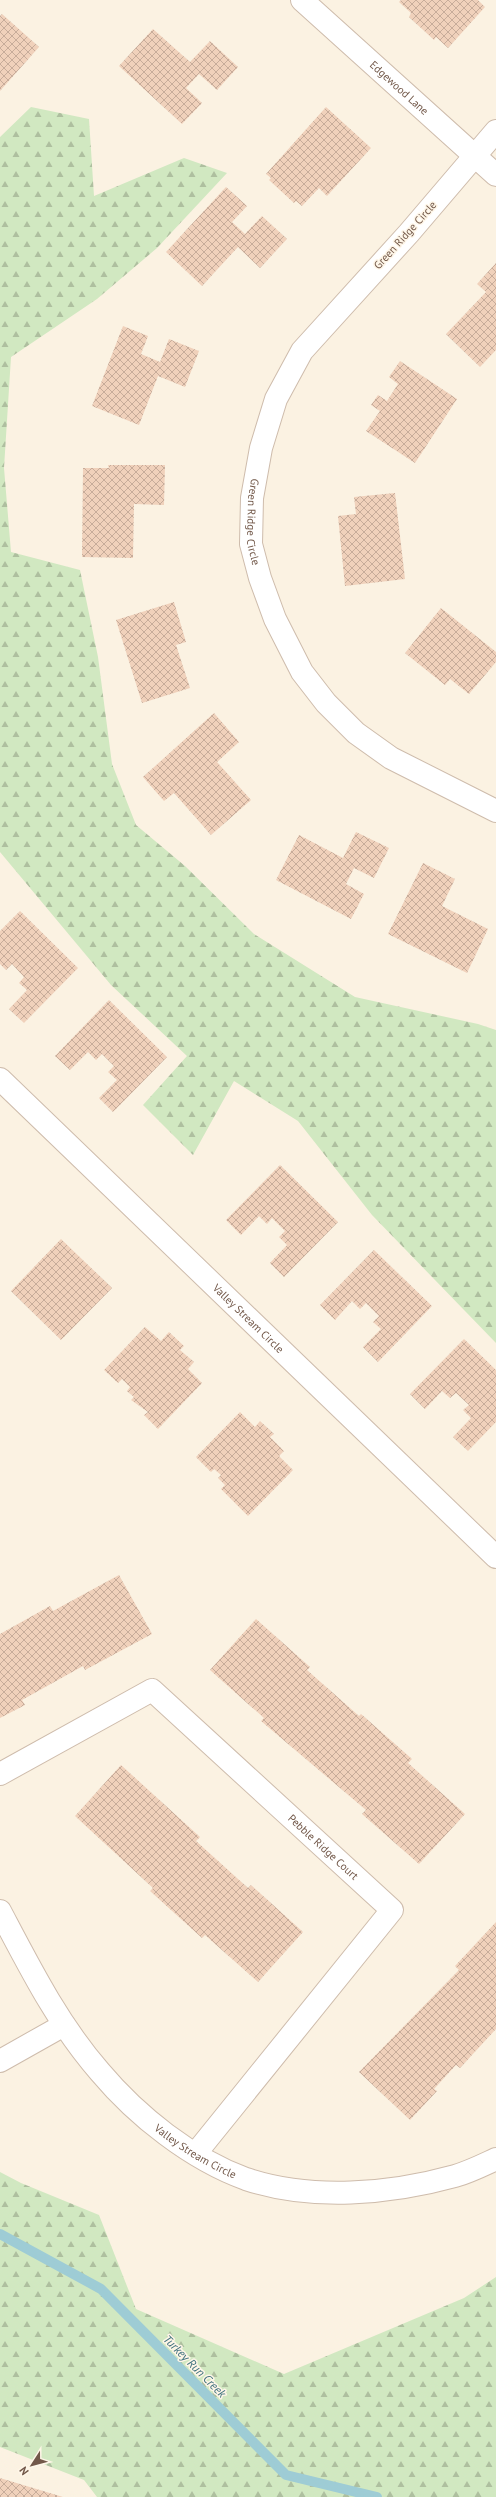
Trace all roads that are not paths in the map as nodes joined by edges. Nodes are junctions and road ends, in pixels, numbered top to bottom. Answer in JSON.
{"nodes":[{"id":1,"x":302,"y":0,"type":"edge"},
{"id":2,"x":496,"y":131,"type":"edge"},
{"id":3,"x":474,"y":156,"type":"junction"},
{"id":4,"x":496,"y":176,"type":"edge"},
{"id":5,"x":496,"y":811,"type":"edge"},
{"id":6,"x":0,"y":1079,"type":"edge"},
{"id":7,"x":496,"y":1557,"type":"edge"},
{"id":8,"x":0,"y":1774,"type":"edge"},
{"id":9,"x":0,"y":1911,"type":"edge"},
{"id":10,"x":64,"y":2025,"type":"junction"},
{"id":11,"x":0,"y":2061,"type":"edge"},
{"id":12,"x":196,"y":2153,"type":"junction"},
{"id":13,"x":496,"y":2159,"type":"edge"}],
"edges":[{"from":1,"to":3,"type":"street","name":"Edgewood Lane"},
{"from":2,"to":3,"type":"street","name":"Green Ridge Circle"},
{"from":3,"to":4,"type":"street","name":"Edgewood Lane"},
{"from":3,"to":5,"type":"street","name":"Green Ridge Circle"},
{"from":6,"to":7,"type":"street","name":"Valley Stream Circle"},
{"from":8,"to":12,"type":"street","name":"Pebble Ridge Court"},
{"from":9,"to":10,"type":"street","name":"Valley Stream Circle"},
{"from":10,"to":11,"type":"street"},
{"from":10,"to":12,"type":"street","name":"Valley Stream Circle"},
{"from":12,"to":13,"type":"street","name":"Valley Stream Circle"}]}
